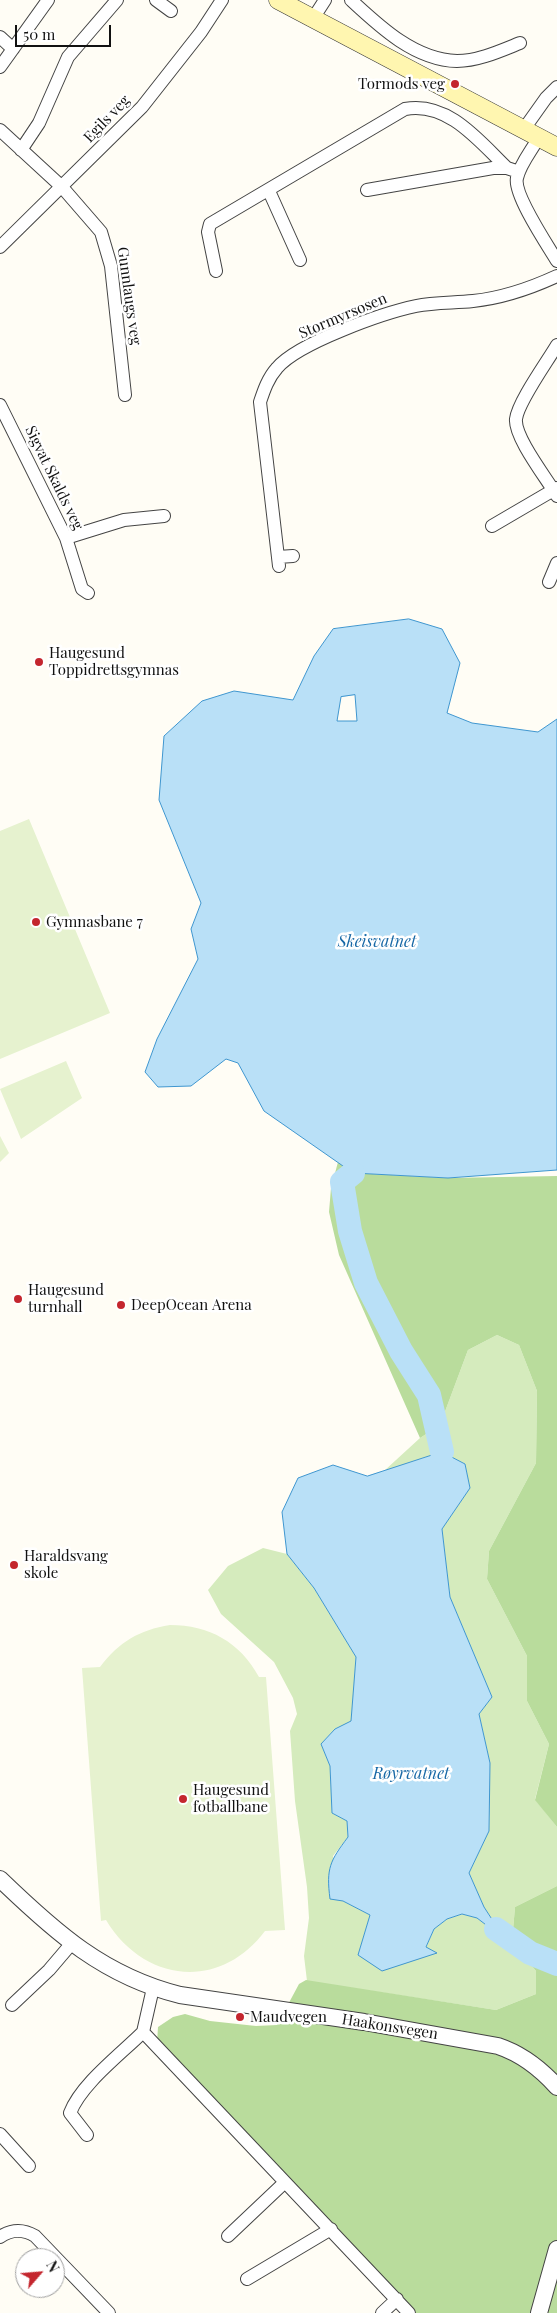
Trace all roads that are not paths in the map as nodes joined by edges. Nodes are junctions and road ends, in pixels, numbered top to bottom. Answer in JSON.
{"nodes":[{"id":1,"x":48,"y":0,"type":"edge"},
{"id":2,"x":117,"y":0,"type":"edge"},
{"id":3,"x":156,"y":0,"type":"edge"},
{"id":4,"x":222,"y":0,"type":"edge"},
{"id":5,"x":278,"y":0,"type":"edge"},
{"id":6,"x":326,"y":0,"type":"edge"},
{"id":7,"x":351,"y":0,"type":"edge"},
{"id":8,"x":171,"y":11,"type":"dead end"},
{"id":9,"x":314,"y":17,"type":"junction"},
{"id":10,"x":0,"y":37,"type":"edge"},
{"id":11,"x":520,"y":43,"type":"dead end"},
{"id":12,"x":13,"y":49,"type":"junction"},
{"id":13,"x":0,"y":67,"type":"edge"},
{"id":14,"x":557,"y":87,"type":"edge"},
{"id":15,"x":0,"y":130,"type":"edge"},
{"id":16,"x":532,"y":133,"type":"junction"},
{"id":17,"x":557,"y":147,"type":"edge"},
{"id":18,"x":22,"y":150,"type":"junction"},
{"id":19,"x":513,"y":170,"type":"junction"},
{"id":20,"x":62,"y":187,"type":"junction"},
{"id":21,"x":368,"y":190,"type":"dead end"},
{"id":22,"x":269,"y":191,"type":"junction"},
{"id":23,"x":0,"y":247,"type":"edge"},
{"id":24,"x":300,"y":260,"type":"dead end"},
{"id":25,"x":557,"y":261,"type":"edge"},
{"id":26,"x":216,"y":271,"type":"dead end"},
{"id":27,"x":557,"y":276,"type":"edge"},
{"id":28,"x":557,"y":345,"type":"edge"},
{"id":29,"x":125,"y":395,"type":"dead end"},
{"id":30,"x":0,"y":404,"type":"edge"},
{"id":31,"x":556,"y":492,"type":"edge"},
{"id":32,"x":164,"y":516,"type":"dead end"},
{"id":33,"x":492,"y":526,"type":"dead end"},
{"id":34,"x":66,"y":538,"type":"junction"},
{"id":35,"x":292,"y":556,"type":"dead end"},
{"id":36,"x":557,"y":563,"type":"edge"},
{"id":37,"x":549,"y":582,"type":"dead end"},
{"id":38,"x":88,"y":593,"type":"dead end"},
{"id":39,"x":0,"y":1879,"type":"edge"},
{"id":40,"x":72,"y":1943,"type":"junction"},
{"id":41,"x":153,"y":1988,"type":"junction"},
{"id":42,"x":12,"y":2005,"type":"dead end"},
{"id":43,"x":143,"y":2032,"type":"junction"},
{"id":44,"x":557,"y":2087,"type":"edge"},
{"id":45,"x":0,"y":2134,"type":"edge"},
{"id":46,"x":87,"y":2135,"type":"dead end"},
{"id":47,"x":29,"y":2166,"type":"dead end"},
{"id":48,"x":284,"y":2183,"type":"junction"},
{"id":49,"x":331,"y":2229,"type":"junction"},
{"id":50,"x":228,"y":2236,"type":"dead end"},
{"id":51,"x":0,"y":2237,"type":"edge"},
{"id":52,"x":557,"y":2249,"type":"edge"},
{"id":53,"x":247,"y":2279,"type":"dead end"},
{"id":54,"x":396,"y":2299,"type":"junction"},
{"id":55,"x":109,"y":2313,"type":"edge"},
{"id":56,"x":382,"y":2313,"type":"edge"},
{"id":57,"x":409,"y":2313,"type":"edge"},
{"id":58,"x":539,"y":2313,"type":"edge"}],
"edges":[{"from":1,"to":12,"type":"street"},
{"from":2,"to":18,"type":"street"},
{"from":3,"to":8,"type":"street"},
{"from":4,"to":20,"type":"street","name":"Egils veg"},
{"from":5,"to":9,"type":"main road"},
{"from":6,"to":9,"type":"street"},
{"from":7,"to":11,"type":"street"},
{"from":9,"to":16,"type":"main road"},
{"from":10,"to":12,"type":"street"},
{"from":12,"to":13,"type":"street"},
{"from":14,"to":16,"type":"street"},
{"from":15,"to":18,"type":"street","name":"Gunnlaugs veg"},
{"from":16,"to":17,"type":"main road"},
{"from":16,"to":19,"type":"street"},
{"from":18,"to":20,"type":"street","name":"Gunnlaugs veg"},
{"from":19,"to":21,"type":"street"},
{"from":19,"to":22,"type":"street"},
{"from":19,"to":25,"type":"street"},
{"from":20,"to":23,"type":"street","name":"Egils veg"},
{"from":20,"to":29,"type":"street","name":"Gunnlaugs veg"},
{"from":22,"to":24,"type":"street"},
{"from":22,"to":26,"type":"street"},
{"from":27,"to":35,"type":"street","name":"Stormyrsosen"},
{"from":28,"to":31,"type":"street"},
{"from":30,"to":34,"type":"street","name":"Sigvat Skalds veg"},
{"from":31,"to":33,"type":"street"},
{"from":32,"to":34,"type":"street"},
{"from":34,"to":38,"type":"street","name":"Sigvat Skalds veg"},
{"from":36,"to":37,"type":"street"},
{"from":39,"to":40,"type":"street","name":"Haakonsvegen"},
{"from":40,"to":41,"type":"street","name":"Haakonsvegen"},
{"from":40,"to":42,"type":"street"},
{"from":41,"to":43,"type":"street"},
{"from":41,"to":44,"type":"street","name":"Haakonsvegen"},
{"from":43,"to":46,"type":"street"},
{"from":43,"to":48,"type":"street"},
{"from":45,"to":47,"type":"street"},
{"from":48,"to":49,"type":"street"},
{"from":48,"to":50,"type":"street"},
{"from":49,"to":53,"type":"street"},
{"from":49,"to":54,"type":"street"},
{"from":51,"to":55,"type":"street"},
{"from":52,"to":58,"type":"street"},
{"from":54,"to":56,"type":"street"},
{"from":54,"to":57,"type":"street"}]}
